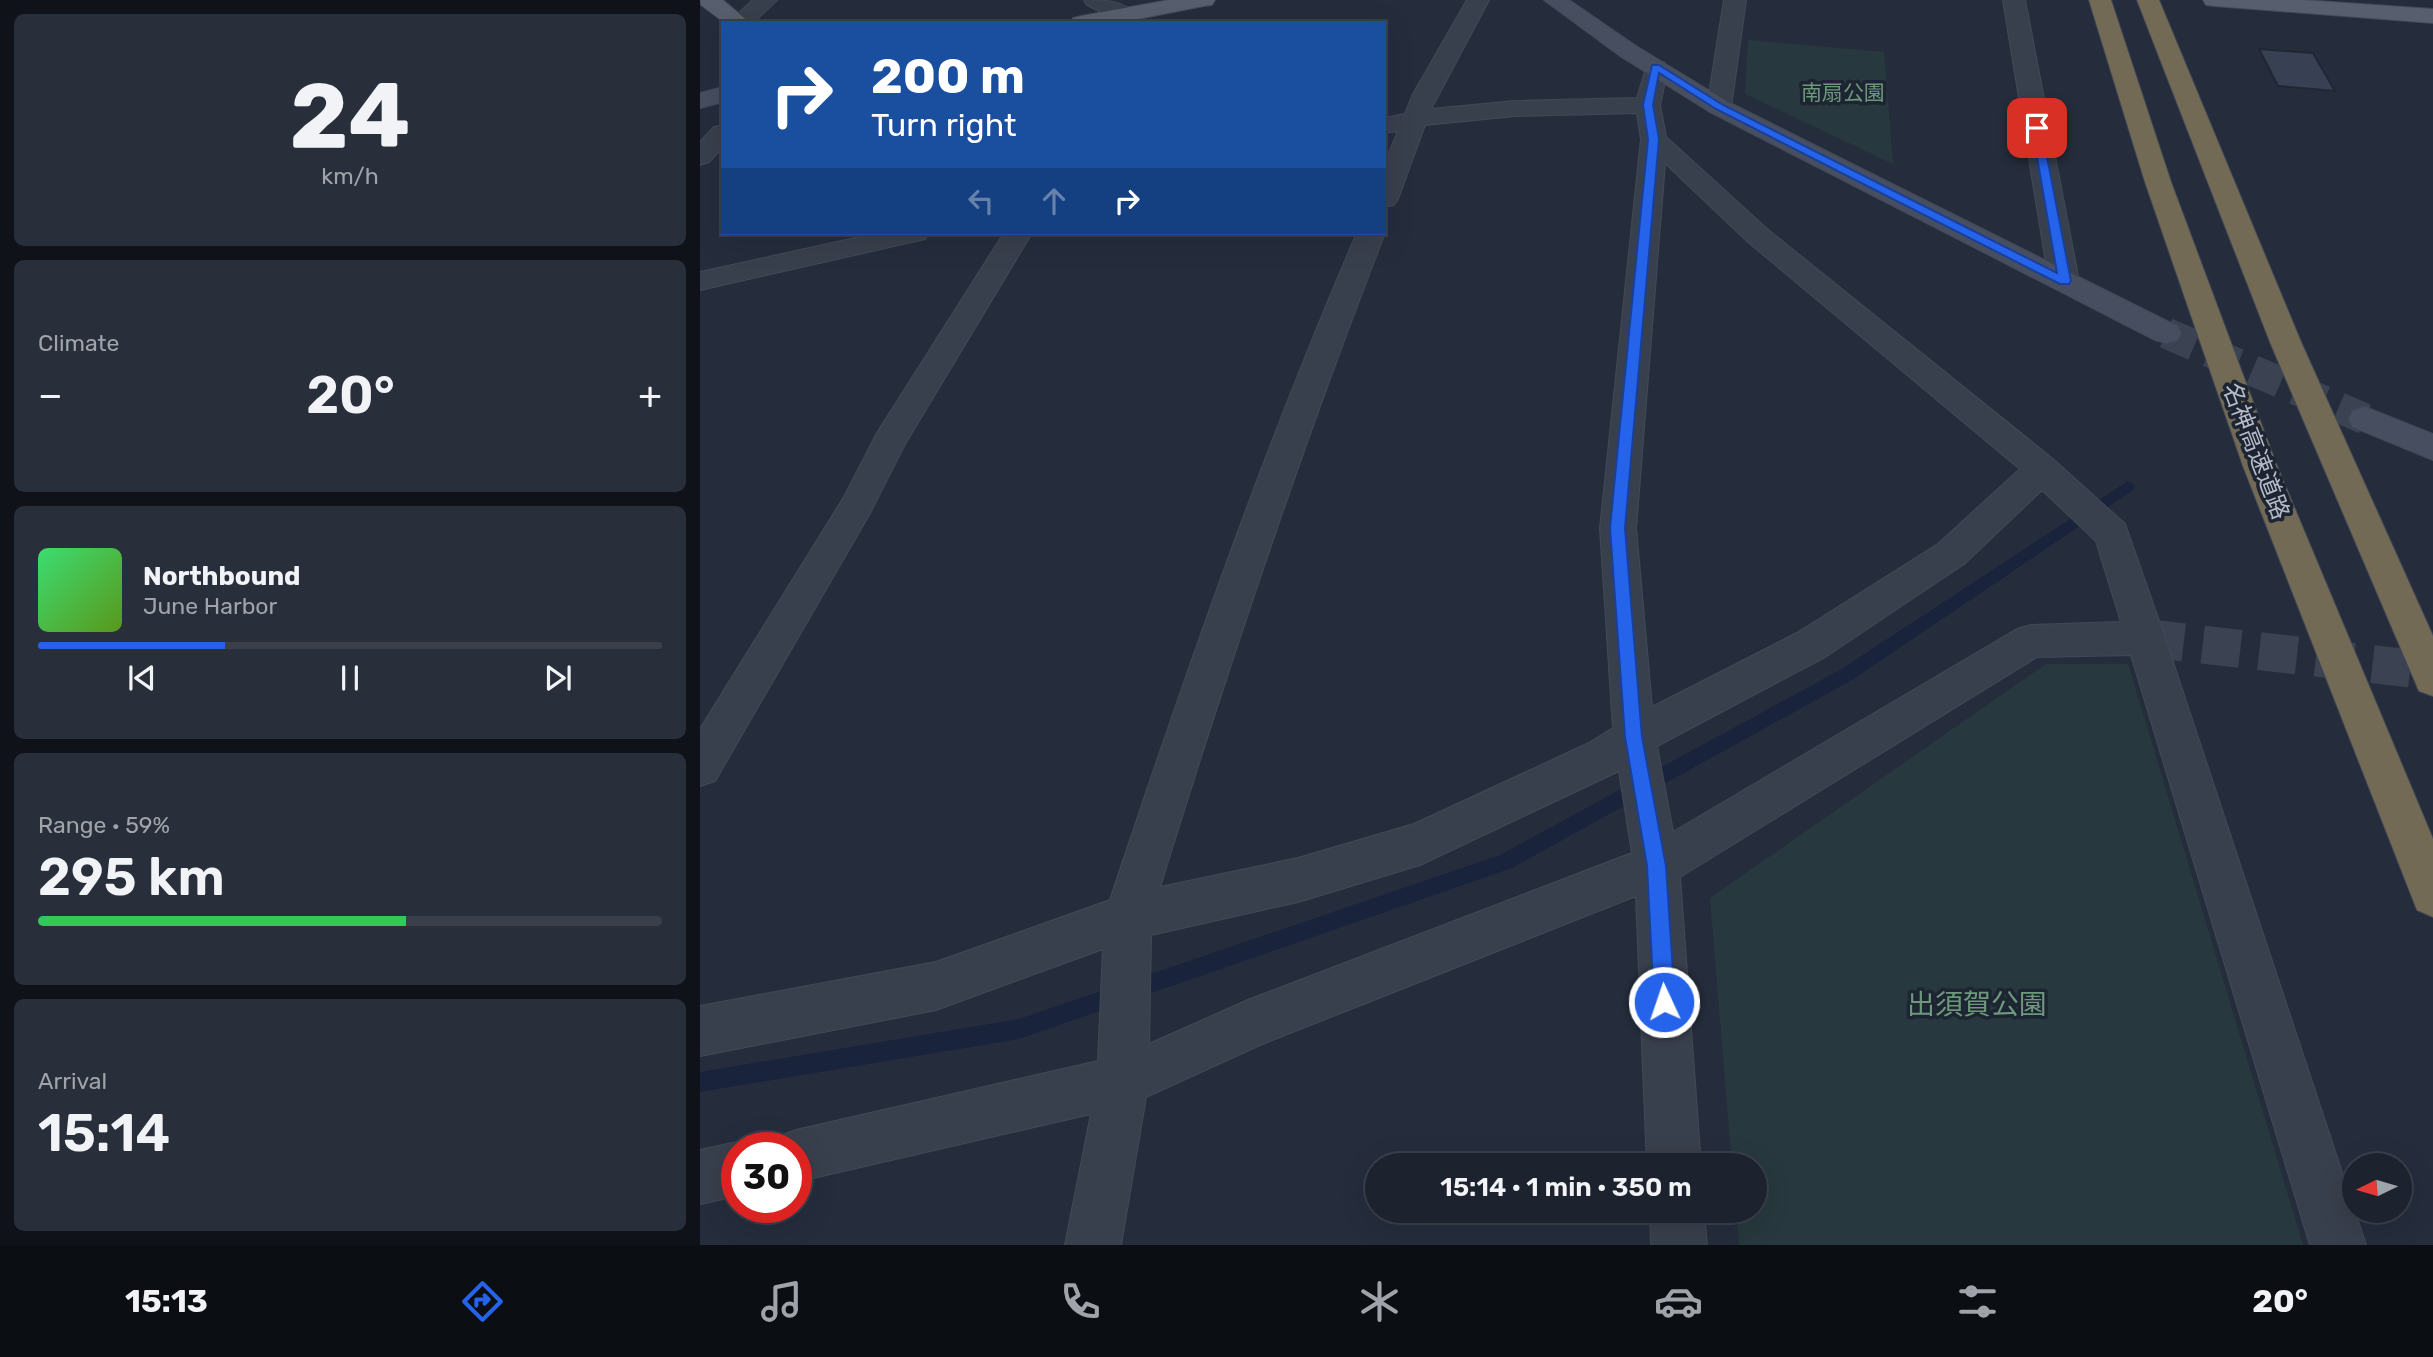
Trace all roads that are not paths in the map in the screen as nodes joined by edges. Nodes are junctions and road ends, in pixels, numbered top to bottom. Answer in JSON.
{"nodes":[{"id":1,"x":709,"y":0,"type":"edge"},
{"id":2,"x":766,"y":0,"type":"edge"},
{"id":3,"x":1095,"y":0,"type":"edge"},
{"id":4,"x":1203,"y":0,"type":"edge"},
{"id":5,"x":1478,"y":0,"type":"edge"},
{"id":6,"x":1555,"y":0,"type":"edge"},
{"id":7,"x":1735,"y":0,"type":"edge"},
{"id":8,"x":2014,"y":0,"type":"edge"},
{"id":9,"x":2100,"y":0,"type":"edge"},
{"id":10,"x":2148,"y":0,"type":"edge"},
{"id":11,"x":2214,"y":0,"type":"edge"},
{"id":12,"x":2223,"y":0,"type":"edge"},
{"id":13,"x":2433,"y":16,"type":"edge"},
{"id":14,"x":1125,"y":19,"type":"edge"},
{"id":15,"x":736,"y":21,"type":"edge"},
{"id":16,"x":741,"y":21,"type":"edge"},
{"id":17,"x":1103,"y":21,"type":"edge"},
{"id":18,"x":1656,"y":67,"type":"junction"},
{"id":19,"x":721,"y":86,"type":"edge"},
{"id":20,"x":700,"y":89,"type":"edge"},
{"id":21,"x":721,"y":95,"type":"edge"},
{"id":22,"x":700,"y":101,"type":"edge"},
{"id":23,"x":1648,"y":105,"type":"junction"},
{"id":24,"x":1719,"y":107,"type":"junction"},
{"id":25,"x":1415,"y":119,"type":"junction"},
{"id":26,"x":1386,"y":126,"type":"edge"},
{"id":27,"x":721,"y":134,"type":"edge"},
{"id":28,"x":1654,"y":139,"type":"junction"},
{"id":29,"x":700,"y":157,"type":"edge"},
{"id":30,"x":1386,"y":195,"type":"edge"},
{"id":31,"x":906,"y":235,"type":"edge"},
{"id":32,"x":1017,"y":235,"type":"edge"},
{"id":33,"x":1370,"y":235,"type":"edge"},
{"id":34,"x":700,"y":281,"type":"edge"},
{"id":35,"x":2064,"y":281,"type":"junction"},
{"id":36,"x":2166,"y":333,"type":"tunnel mouth"},
{"id":37,"x":2365,"y":419,"type":"tunnel mouth"},
{"id":38,"x":2433,"y":448,"type":"edge"},
{"id":39,"x":2047,"y":474,"type":"junction"},
{"id":40,"x":2146,"y":638,"type":"junction"},
{"id":41,"x":2433,"y":679,"type":"edge"},
{"id":42,"x":1636,"y":748,"type":"junction"},
{"id":43,"x":700,"y":767,"type":"edge"},
{"id":44,"x":1653,"y":845,"type":"junction"},
{"id":45,"x":2433,"y":894,"type":"edge"},
{"id":46,"x":1128,"y":935,"type":"junction"},
{"id":47,"x":700,"y":1031,"type":"edge"},
{"id":48,"x":1123,"y":1081,"type":"junction"},
{"id":49,"x":812,"y":1153,"type":"edge"},
{"id":50,"x":1673,"y":1153,"type":"edge"},
{"id":51,"x":721,"y":1172,"type":"edge"},
{"id":52,"x":700,"y":1177,"type":"edge"},
{"id":53,"x":1677,"y":1223,"type":"edge"},
{"id":54,"x":1093,"y":1245,"type":"edge"},
{"id":55,"x":1679,"y":1245,"type":"edge"},
{"id":56,"x":2338,"y":1245,"type":"edge"}],
"edges":[{"from":1,"to":15,"type":"main road"},
{"from":2,"to":16,"type":"street"},
{"from":3,"to":14,"type":"street"},
{"from":4,"to":14,"type":"main road"},
{"from":5,"to":25,"type":"street"},
{"from":6,"to":18,"type":"street"},
{"from":7,"to":24,"type":"street"},
{"from":8,"to":35,"type":"street"},
{"from":9,"to":45,"type":"highway","name":"名神高速道路"},
{"from":10,"to":41,"type":"highway"},
{"from":11,"to":12,"type":"main road"},
{"from":12,"to":13,"type":"main road"},
{"from":14,"to":17,"type":"main road"},
{"from":18,"to":23,"type":"street"},
{"from":18,"to":24,"type":"street"},
{"from":19,"to":20,"type":"street"},
{"from":21,"to":22,"type":"street"},
{"from":23,"to":25,"type":"street"},
{"from":23,"to":28,"type":"street"},
{"from":24,"to":35,"type":"street"},
{"from":25,"to":26,"type":"street"},
{"from":25,"to":30,"type":"street"},
{"from":27,"to":29,"type":"street"},
{"from":28,"to":39,"type":"street"},
{"from":28,"to":42,"type":"street"},
{"from":31,"to":34,"type":"street"},
{"from":32,"to":43,"type":"street"},
{"from":33,"to":46,"type":"street"},
{"from":35,"to":36,"type":"street"},
{"from":37,"to":38,"type":"street"},
{"from":39,"to":40,"type":"street"},
{"from":39,"to":42,"type":"street"},
{"from":40,"to":44,"type":"street"},
{"from":40,"to":56,"type":"street"},
{"from":42,"to":44,"type":"street"},
{"from":42,"to":46,"type":"street"},
{"from":44,"to":48,"type":"street"},
{"from":44,"to":50,"type":"street"},
{"from":46,"to":47,"type":"street"},
{"from":46,"to":48,"type":"street"},
{"from":48,"to":49,"type":"street"},
{"from":48,"to":54,"type":"street"},
{"from":51,"to":52,"type":"street"},
{"from":53,"to":55,"type":"street"}]}
